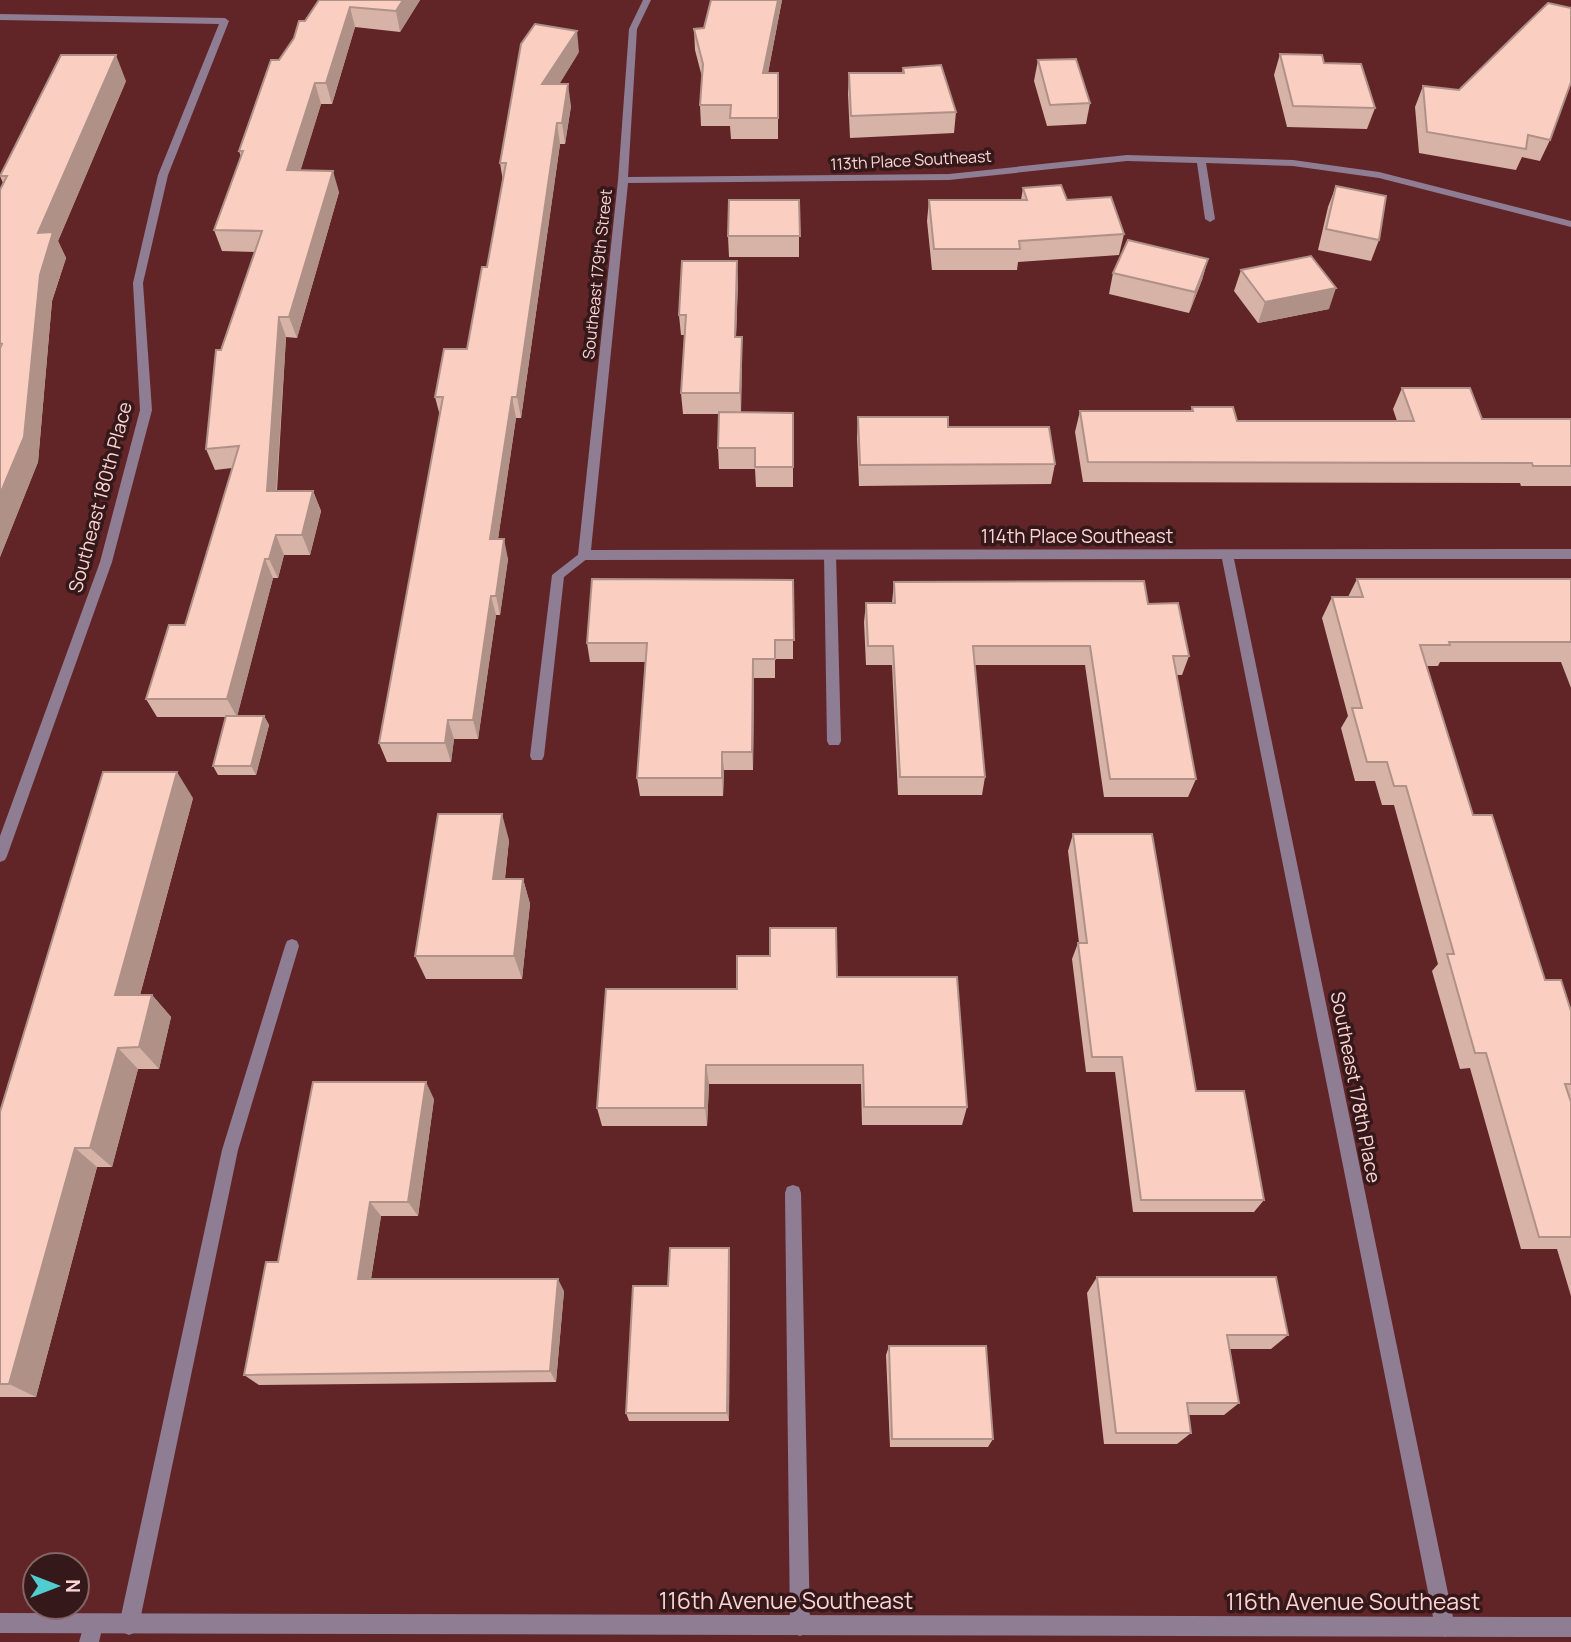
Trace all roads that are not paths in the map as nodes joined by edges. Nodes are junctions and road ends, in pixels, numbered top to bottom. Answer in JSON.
{"nodes":[{"id":1,"x":647,"y":0,"type":"edge"},
{"id":2,"x":0,"y":16,"type":"edge"},
{"id":3,"x":1200,"y":160,"type":"junction"},
{"id":4,"x":623,"y":180,"type":"junction"},
{"id":5,"x":1210,"y":219,"type":"dead end"},
{"id":6,"x":1571,"y":224,"type":"edge"},
{"id":7,"x":1571,"y":554,"type":"edge"},
{"id":8,"x":584,"y":555,"type":"junction"},
{"id":9,"x":830,"y":555,"type":"junction"},
{"id":10,"x":1227,"y":555,"type":"junction"},
{"id":11,"x":834,"y":741,"type":"dead end"},
{"id":12,"x":537,"y":756,"type":"dead end"},
{"id":13,"x":0,"y":856,"type":"edge"},
{"id":14,"x":292,"y":946,"type":"dead end"},
{"id":15,"x":793,"y":1193,"type":"dead end"},
{"id":16,"x":0,"y":1623,"type":"edge"},
{"id":17,"x":129,"y":1625,"type":"junction"},
{"id":18,"x":800,"y":1626,"type":"junction"},
{"id":19,"x":1445,"y":1627,"type":"junction"},
{"id":20,"x":1571,"y":1628,"type":"edge"},
{"id":21,"x":91,"y":1634,"type":"edge"}],
"edges":[{"from":1,"to":4,"type":"street","name":"Southeast 179th Street"},
{"from":2,"to":13,"type":"street","name":"Southeast 180th Place"},
{"from":3,"to":4,"type":"street","name":"113th Place Southeast"},
{"from":3,"to":5,"type":"street"},
{"from":3,"to":6,"type":"street","name":"113th Place Southeast"},
{"from":4,"to":8,"type":"street","name":"Southeast 179th Street"},
{"from":7,"to":10,"type":"street","name":"114th Place Southeast"},
{"from":8,"to":9,"type":"street","name":"114th Place Southeast"},
{"from":8,"to":12,"type":"street"},
{"from":9,"to":10,"type":"street","name":"114th Place Southeast"},
{"from":9,"to":11,"type":"street"},
{"from":10,"to":19,"type":"street","name":"Southeast 178th Place"},
{"from":14,"to":17,"type":"street"},
{"from":15,"to":18,"type":"street"},
{"from":16,"to":21,"type":"street","name":"116th Avenue Southeast"},
{"from":17,"to":18,"type":"street","name":"116th Avenue Southeast"},
{"from":17,"to":21,"type":"street","name":"116th Avenue Southeast"},
{"from":18,"to":19,"type":"street","name":"116th Avenue Southeast"},
{"from":19,"to":20,"type":"street","name":"116th Avenue Southeast"}]}
